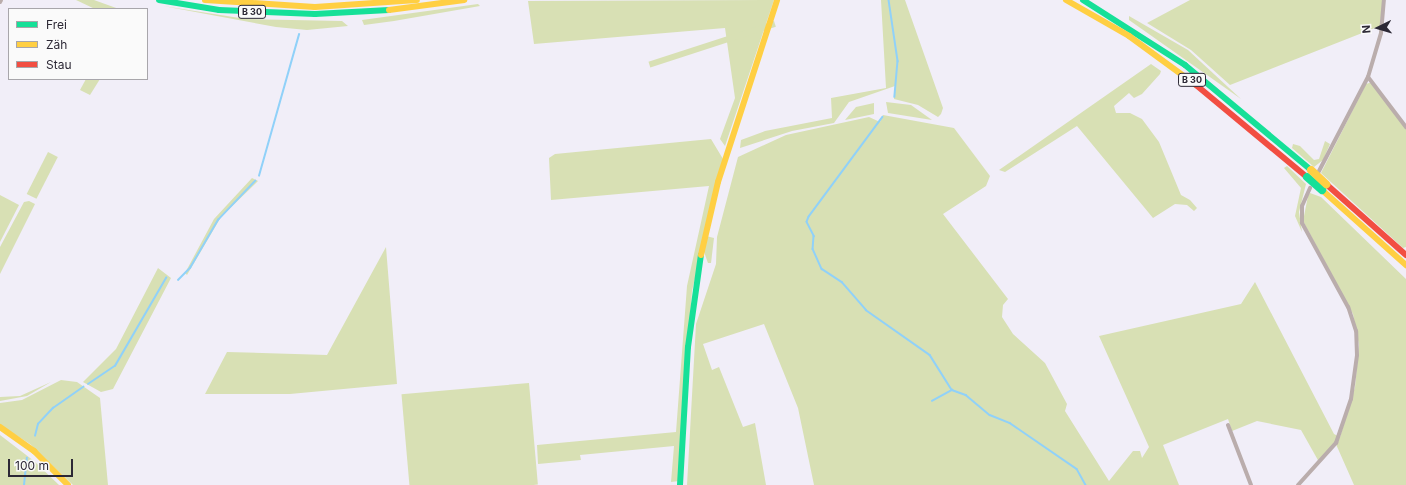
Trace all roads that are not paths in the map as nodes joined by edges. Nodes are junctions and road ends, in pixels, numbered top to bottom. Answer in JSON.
{"nodes":[{"id":1,"x":160,"y":0,"type":"edge"},
{"id":2,"x":205,"y":0,"type":"edge"},
{"id":3,"x":417,"y":0,"type":"edge"},
{"id":4,"x":464,"y":0,"type":"edge"},
{"id":5,"x":777,"y":0,"type":"edge"},
{"id":6,"x":1066,"y":0,"type":"edge"},
{"id":7,"x":1083,"y":0,"type":"edge"},
{"id":8,"x":1384,"y":0,"type":"edge"},
{"id":9,"x":362,"y":9,"type":"junction"},
{"id":10,"x":345,"y":10,"type":"junction"},
{"id":11,"x":1368,"y":77,"type":"junction"},
{"id":12,"x":1406,"y":127,"type":"edge"},
{"id":13,"x":1312,"y":173,"type":"junction"},
{"id":14,"x":1324,"y":187,"type":"junction"},
{"id":15,"x":1310,"y":188,"type":"dead end"},
{"id":16,"x":1406,"y":255,"type":"edge"},
{"id":17,"x":1406,"y":265,"type":"edge"},
{"id":18,"x":1228,"y":425,"type":"dead end"},
{"id":19,"x":0,"y":427,"type":"edge"},
{"id":20,"x":680,"y":484,"type":"edge"},
{"id":21,"x":68,"y":485,"type":"edge"},
{"id":22,"x":1251,"y":485,"type":"edge"},
{"id":23,"x":1298,"y":485,"type":"edge"}],
"edges":[{"from":1,"to":10,"type":"main road","number":"B 30"},
{"from":2,"to":10,"type":"main road","number":"B 30"},
{"from":3,"to":9,"type":"main road","number":"B 30"},
{"from":4,"to":9,"type":"main road","number":"B 30"},
{"from":5,"to":20,"type":"main road"},
{"from":6,"to":13,"type":"main road","number":"B 30"},
{"from":7,"to":13,"type":"main road","number":"B 30"},
{"from":8,"to":11,"type":"street"},
{"from":9,"to":10,"type":"main road","number":"B 30"},
{"from":11,"to":12,"type":"street"},
{"from":11,"to":13,"type":"street"},
{"from":13,"to":14,"type":"main road","number":"B 30","bridge":true},
{"from":14,"to":16,"type":"main road","number":"B 30"},
{"from":14,"to":17,"type":"main road","number":"B 30"},
{"from":15,"to":23,"type":"street"},
{"from":18,"to":22,"type":"street"},
{"from":19,"to":21,"type":"main road"}]}
